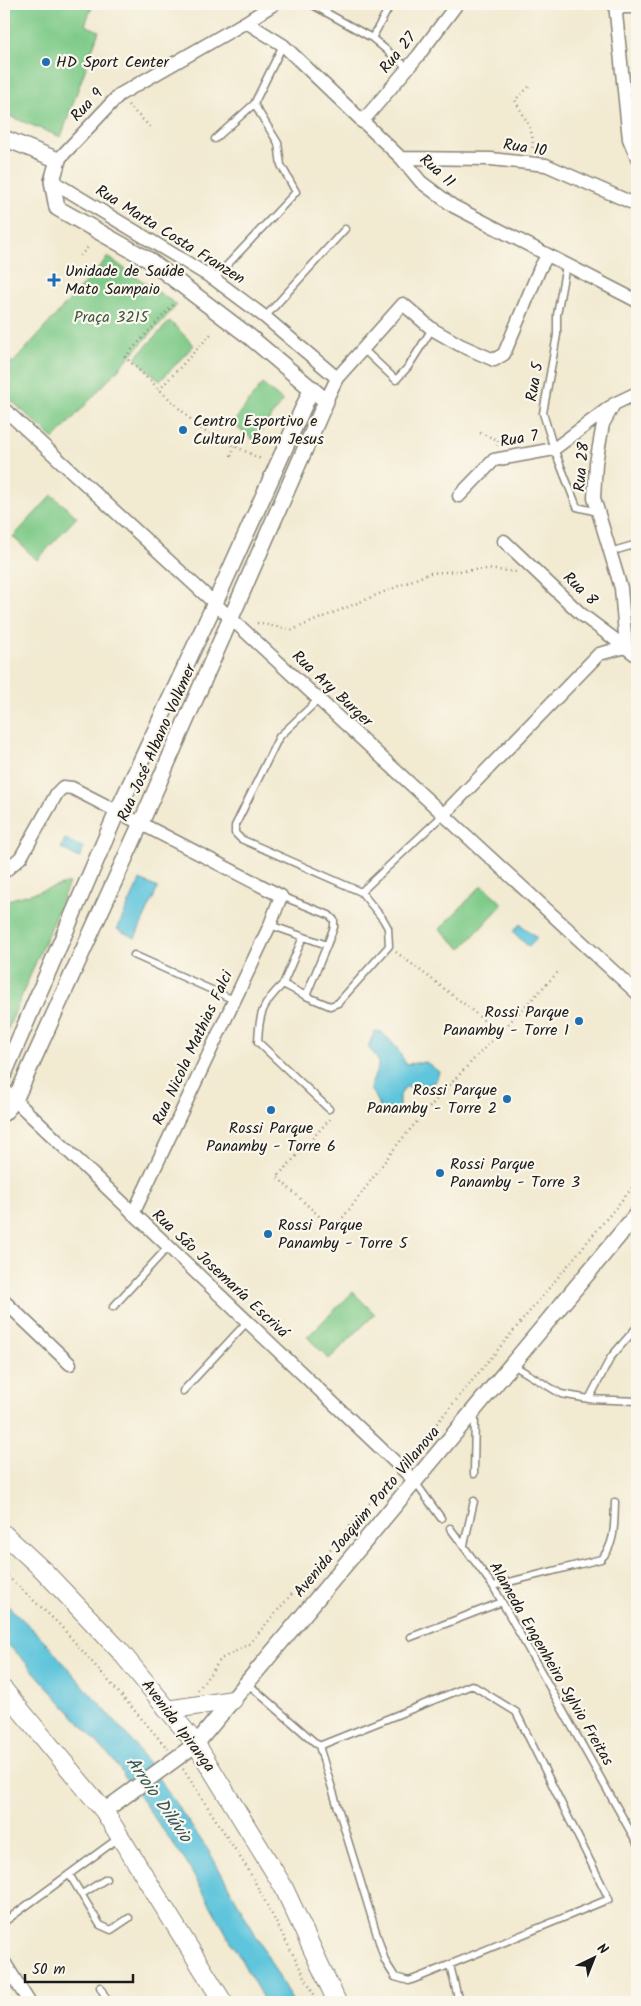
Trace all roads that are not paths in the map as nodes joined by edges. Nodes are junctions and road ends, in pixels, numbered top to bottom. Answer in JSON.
{"nodes":[{"id":1,"x":274,"y":4,"type":"edge"},
{"id":2,"x":310,"y":4,"type":"edge"},
{"id":3,"x":391,"y":4,"type":"edge"},
{"id":4,"x":457,"y":4,"type":"edge"},
{"id":5,"x":615,"y":5,"type":"edge"},
{"id":6,"x":637,"y":6,"type":"edge"},
{"id":7,"x":246,"y":22,"type":"junction"},
{"id":8,"x":372,"y":38,"type":"junction"},
{"id":9,"x":283,"y":45,"type":"junction"},
{"id":10,"x":408,"y":68,"type":"junction"},
{"id":11,"x":254,"y":104,"type":"junction"},
{"id":12,"x":362,"y":122,"type":"junction"},
{"id":13,"x":4,"y":138,"type":"edge"},
{"id":14,"x":214,"y":139,"type":"dead end"},
{"id":15,"x":401,"y":158,"type":"junction"},
{"id":16,"x":637,"y":158,"type":"edge"},
{"id":17,"x":58,"y":160,"type":"junction"},
{"id":18,"x":52,"y":181,"type":"junction"},
{"id":19,"x":637,"y":206,"type":"edge"},
{"id":20,"x":346,"y":229,"type":"dead end"},
{"id":21,"x":547,"y":256,"type":"junction"},
{"id":22,"x":566,"y":265,"type":"junction"},
{"id":23,"x":214,"y":279,"type":"junction"},
{"id":24,"x":637,"y":301,"type":"edge"},
{"id":25,"x":265,"y":317,"type":"junction"},
{"id":26,"x":432,"y":329,"type":"junction"},
{"id":27,"x":364,"y":350,"type":"junction"},
{"id":28,"x":338,"y":378,"type":"junction"},
{"id":29,"x":312,"y":388,"type":"junction"},
{"id":30,"x":637,"y":393,"type":"edge"},
{"id":31,"x":326,"y":401,"type":"junction"},
{"id":32,"x":614,"y":404,"type":"junction"},
{"id":33,"x":4,"y":409,"type":"edge"},
{"id":34,"x":554,"y":449,"type":"junction"},
{"id":35,"x":459,"y":496,"type":"dead end"},
{"id":36,"x":598,"y":512,"type":"junction"},
{"id":37,"x":504,"y":541,"type":"dead end"},
{"id":38,"x":637,"y":544,"type":"edge"},
{"id":39,"x":610,"y":552,"type":"junction"},
{"id":40,"x":215,"y":604,"type":"junction"},
{"id":41,"x":231,"y":618,"type":"junction"},
{"id":42,"x":626,"y":647,"type":"junction"},
{"id":43,"x":637,"y":656,"type":"edge"},
{"id":44,"x":318,"y":699,"type":"junction"},
{"id":45,"x":117,"y":812,"type":"junction"},
{"id":46,"x":444,"y":814,"type":"junction"},
{"id":47,"x":141,"y":823,"type":"junction"},
{"id":48,"x":4,"y":872,"type":"edge"},
{"id":49,"x":361,"y":892,"type":"junction"},
{"id":50,"x":281,"y":896,"type":"junction"},
{"id":51,"x":270,"y":925,"type":"junction"},
{"id":52,"x":68,"y":926,"type":"junction"},
{"id":53,"x":90,"y":935,"type":"junction"},
{"id":54,"x":303,"y":937,"type":"junction"},
{"id":55,"x":327,"y":945,"type":"junction"},
{"id":56,"x":134,"y":955,"type":"dead end"},
{"id":57,"x":283,"y":984,"type":"junction"},
{"id":58,"x":637,"y":993,"type":"edge"},
{"id":59,"x":306,"y":996,"type":"junction"},
{"id":60,"x":234,"y":1000,"type":"junction"},
{"id":61,"x":4,"y":1074,"type":"edge"},
{"id":62,"x":4,"y":1090,"type":"edge"},
{"id":63,"x":15,"y":1100,"type":"junction"},
{"id":64,"x":329,"y":1109,"type":"dead end"},
{"id":65,"x":4,"y":1112,"type":"edge"},
{"id":66,"x":132,"y":1214,"type":"junction"},
{"id":67,"x":637,"y":1214,"type":"edge"},
{"id":68,"x":168,"y":1247,"type":"junction"},
{"id":69,"x":4,"y":1301,"type":"edge"},
{"id":70,"x":113,"y":1307,"type":"dead end"},
{"id":71,"x":247,"y":1322,"type":"junction"},
{"id":72,"x":637,"y":1328,"type":"edge"},
{"id":73,"x":70,"y":1364,"type":"dead end"},
{"id":74,"x":513,"y":1365,"type":"junction"},
{"id":75,"x":183,"y":1391,"type":"dead end"},
{"id":76,"x":589,"y":1399,"type":"junction"},
{"id":77,"x":637,"y":1401,"type":"edge"},
{"id":78,"x":475,"y":1410,"type":"junction"},
{"id":79,"x":474,"y":1474,"type":"dead end"},
{"id":80,"x":415,"y":1481,"type":"junction"},
{"id":81,"x":474,"y":1501,"type":"dead end"},
{"id":82,"x":615,"y":1502,"type":"dead end"},
{"id":83,"x":441,"y":1518,"type":"dead end"},
{"id":84,"x":450,"y":1528,"type":"dead end"},
{"id":85,"x":4,"y":1534,"type":"edge"},
{"id":86,"x":464,"y":1545,"type":"junction"},
{"id":87,"x":493,"y":1586,"type":"junction"},
{"id":88,"x":502,"y":1602,"type":"junction"},
{"id":89,"x":411,"y":1637,"type":"dead end"},
{"id":90,"x":248,"y":1683,"type":"junction"},
{"id":91,"x":4,"y":1690,"type":"edge"},
{"id":92,"x":233,"y":1700,"type":"junction"},
{"id":93,"x":168,"y":1710,"type":"junction"},
{"id":94,"x":196,"y":1744,"type":"junction"},
{"id":95,"x":319,"y":1746,"type":"junction"},
{"id":96,"x":104,"y":1812,"type":"junction"},
{"id":97,"x":120,"y":1837,"type":"junction"},
{"id":98,"x":637,"y":1843,"type":"edge"},
{"id":99,"x":69,"y":1874,"type":"junction"},
{"id":100,"x":106,"y":1879,"type":"dead end"},
{"id":101,"x":82,"y":1894,"type":"junction"},
{"id":102,"x":129,"y":1918,"type":"dead end"},
{"id":103,"x":4,"y":1922,"type":"edge"},
{"id":104,"x":4,"y":1962,"type":"edge"},
{"id":105,"x":450,"y":1965,"type":"junction"},
{"id":106,"x":100,"y":1987,"type":"dead end"},
{"id":107,"x":29,"y":2002,"type":"edge"},
{"id":108,"x":108,"y":2002,"type":"edge"},
{"id":109,"x":223,"y":2002,"type":"edge"},
{"id":110,"x":337,"y":2002,"type":"edge"},
{"id":111,"x":459,"y":2002,"type":"edge"}],
"edges":[{"from":1,"to":7,"type":"street","name":"Rua 9"},
{"from":2,"to":8,"type":"lane"},
{"from":3,"to":8,"type":"lane"},
{"from":4,"to":10,"type":"street","name":"Rua 27"},
{"from":5,"to":6,"type":"street"},
{"from":5,"to":16,"type":"street"},
{"from":7,"to":9,"type":"street","name":"Rua 11"},
{"from":7,"to":17,"type":"street","name":"Rua 9"},
{"from":8,"to":10,"type":"lane"},
{"from":9,"to":11,"type":"lane"},
{"from":9,"to":12,"type":"street","name":"Rua 11"},
{"from":10,"to":12,"type":"street","name":"Rua 27"},
{"from":11,"to":14,"type":"lane"},
{"from":11,"to":23,"type":"lane"},
{"from":12,"to":15,"type":"street","name":"Rua 11"},
{"from":13,"to":17,"type":"street"},
{"from":15,"to":19,"type":"street","name":"Rua 10"},
{"from":15,"to":21,"type":"street","name":"Rua 11"},
{"from":17,"to":18,"type":"street"},
{"from":18,"to":23,"type":"street","name":"Rua Marta Costa Franzen"},
{"from":18,"to":29,"type":"street"},
{"from":20,"to":25,"type":"lane"},
{"from":21,"to":22,"type":"street","name":"Rua 11"},
{"from":21,"to":26,"type":"street"},
{"from":22,"to":24,"type":"street","name":"Rua 11"},
{"from":22,"to":34,"type":"lane","name":"Rua 5"},
{"from":23,"to":25,"type":"street","name":"Rua Marta Costa Franzen"},
{"from":25,"to":28,"type":"street","name":"Rua Marta Costa Franzen"},
{"from":26,"to":27,"type":"street"},
{"from":26,"to":27,"type":"lane"},
{"from":27,"to":28,"type":"street"},
{"from":28,"to":31,"type":"street"},
{"from":29,"to":31,"type":"street"},
{"from":29,"to":40,"type":"street","name":"Rua José Albano Volkmer"},
{"from":30,"to":32,"type":"street"},
{"from":31,"to":41,"type":"street","name":"Rua José Albano Volkmer"},
{"from":32,"to":34,"type":"street","name":"Rua 7"},
{"from":32,"to":36,"type":"street","name":"Rua 28"},
{"from":33,"to":40,"type":"street","name":"Rua Ary Burger"},
{"from":34,"to":35,"type":"street","name":"Rua 7"},
{"from":34,"to":36,"type":"lane","name":"Rua 5"},
{"from":36,"to":39,"type":"street","name":"Rua 28"},
{"from":37,"to":42,"type":"street","name":"Rua 8"},
{"from":38,"to":39,"type":"lane"},
{"from":39,"to":42,"type":"street","name":"Rua 28"},
{"from":40,"to":41,"type":"street","name":"Rua Ary Burger"},
{"from":40,"to":45,"type":"street","name":"Rua José Albano Volkmer"},
{"from":41,"to":44,"type":"street","name":"Rua Ary Burger"},
{"from":41,"to":47,"type":"street","name":"Rua José Albano Volkmer"},
{"from":42,"to":43,"type":"street","name":"Rua 8"},
{"from":42,"to":46,"type":"street"},
{"from":44,"to":46,"type":"street","name":"Rua Ary Burger"},
{"from":44,"to":49,"type":"lane"},
{"from":45,"to":47,"type":"street"},
{"from":45,"to":48,"type":"street"},
{"from":45,"to":52,"type":"street","name":"Rua José Albano Volkmer"},
{"from":46,"to":49,"type":"lane"},
{"from":46,"to":58,"type":"street","name":"Rua Ary Burger"},
{"from":47,"to":50,"type":"street"},
{"from":47,"to":53,"type":"street","name":"Rua José Albano Volkmer"},
{"from":49,"to":59,"type":"lane"},
{"from":50,"to":51,"type":"street","name":"Rua Nicola Mathias Falci"},
{"from":50,"to":55,"type":"lane"},
{"from":51,"to":54,"type":"lane"},
{"from":51,"to":60,"type":"street","name":"Rua Nicola Mathias Falci"},
{"from":52,"to":53,"type":"street"},
{"from":52,"to":61,"type":"street","name":"Rua José Albano Volkmer"},
{"from":53,"to":63,"type":"street","name":"Rua José Albano Volkmer"},
{"from":54,"to":55,"type":"lane"},
{"from":54,"to":57,"type":"lane"},
{"from":55,"to":59,"type":"lane"},
{"from":56,"to":60,"type":"lane"},
{"from":57,"to":59,"type":"lane"},
{"from":57,"to":64,"type":"lane"},
{"from":60,"to":66,"type":"street","name":"Rua Nicola Mathias Falci"},
{"from":62,"to":63,"type":"street","name":"Rua São Josemaría Escrivá"},
{"from":63,"to":65,"type":"street","name":"Rua José Albano Volkmer"},
{"from":63,"to":66,"type":"street","name":"Rua São Josemaría Escrivá"},
{"from":66,"to":68,"type":"street","name":"Rua São Josemaría Escrivá"},
{"from":67,"to":74,"type":"street","name":"Avenida Joaquim Porto Villanova"},
{"from":68,"to":70,"type":"lane"},
{"from":68,"to":71,"type":"street","name":"Rua São Josemaría Escrivá"},
{"from":69,"to":73,"type":"street"},
{"from":71,"to":75,"type":"lane"},
{"from":71,"to":80,"type":"street","name":"Rua São Josemaría Escrivá"},
{"from":72,"to":76,"type":"lane"},
{"from":74,"to":76,"type":"lane"},
{"from":74,"to":78,"type":"street","name":"Avenida Joaquim Porto Villanova"},
{"from":76,"to":77,"type":"lane"},
{"from":78,"to":79,"type":"lane"},
{"from":78,"to":80,"type":"street","name":"Avenida Joaquim Porto Villanova"},
{"from":80,"to":83,"type":"lane"},
{"from":80,"to":90,"type":"street","name":"Avenida Joaquim Porto Villanova"},
{"from":81,"to":86,"type":"lane"},
{"from":82,"to":87,"type":"lane"},
{"from":84,"to":86,"type":"lane","name":"Alameda Engenheiro Sylvio Freitas"},
{"from":85,"to":93,"type":"main road","name":"Avenida Ipiranga"},
{"from":86,"to":87,"type":"lane","name":"Alameda Engenheiro Sylvio Freitas"},
{"from":87,"to":88,"type":"lane","name":"Alameda Engenheiro Sylvio Freitas"},
{"from":88,"to":89,"type":"lane"},
{"from":88,"to":98,"type":"lane","name":"Alameda Engenheiro Sylvio Freitas"},
{"from":90,"to":92,"type":"street","name":"Avenida Joaquim Porto Villanova"},
{"from":90,"to":95,"type":"lane"},
{"from":91,"to":96,"type":"main road"},
{"from":92,"to":93,"type":"main road"},
{"from":92,"to":94,"type":"street","name":"Avenida Joaquim Porto Villanova"},
{"from":93,"to":94,"type":"main road","name":"Avenida Ipiranga"},
{"from":94,"to":96,"type":"street","name":"Avenida Joaquim Porto Villanova"},
{"from":94,"to":110,"type":"main road","name":"Avenida Ipiranga"},
{"from":95,"to":105,"type":"lane"},
{"from":95,"to":105,"type":"lane"},
{"from":96,"to":97,"type":"main road"},
{"from":97,"to":99,"type":"lane"},
{"from":97,"to":109,"type":"main road"},
{"from":99,"to":101,"type":"lane"},
{"from":99,"to":103,"type":"lane"},
{"from":100,"to":101,"type":"lane"},
{"from":101,"to":102,"type":"lane"},
{"from":104,"to":107,"type":"street"},
{"from":105,"to":111,"type":"lane"},
{"from":106,"to":108,"type":"lane"}]}
